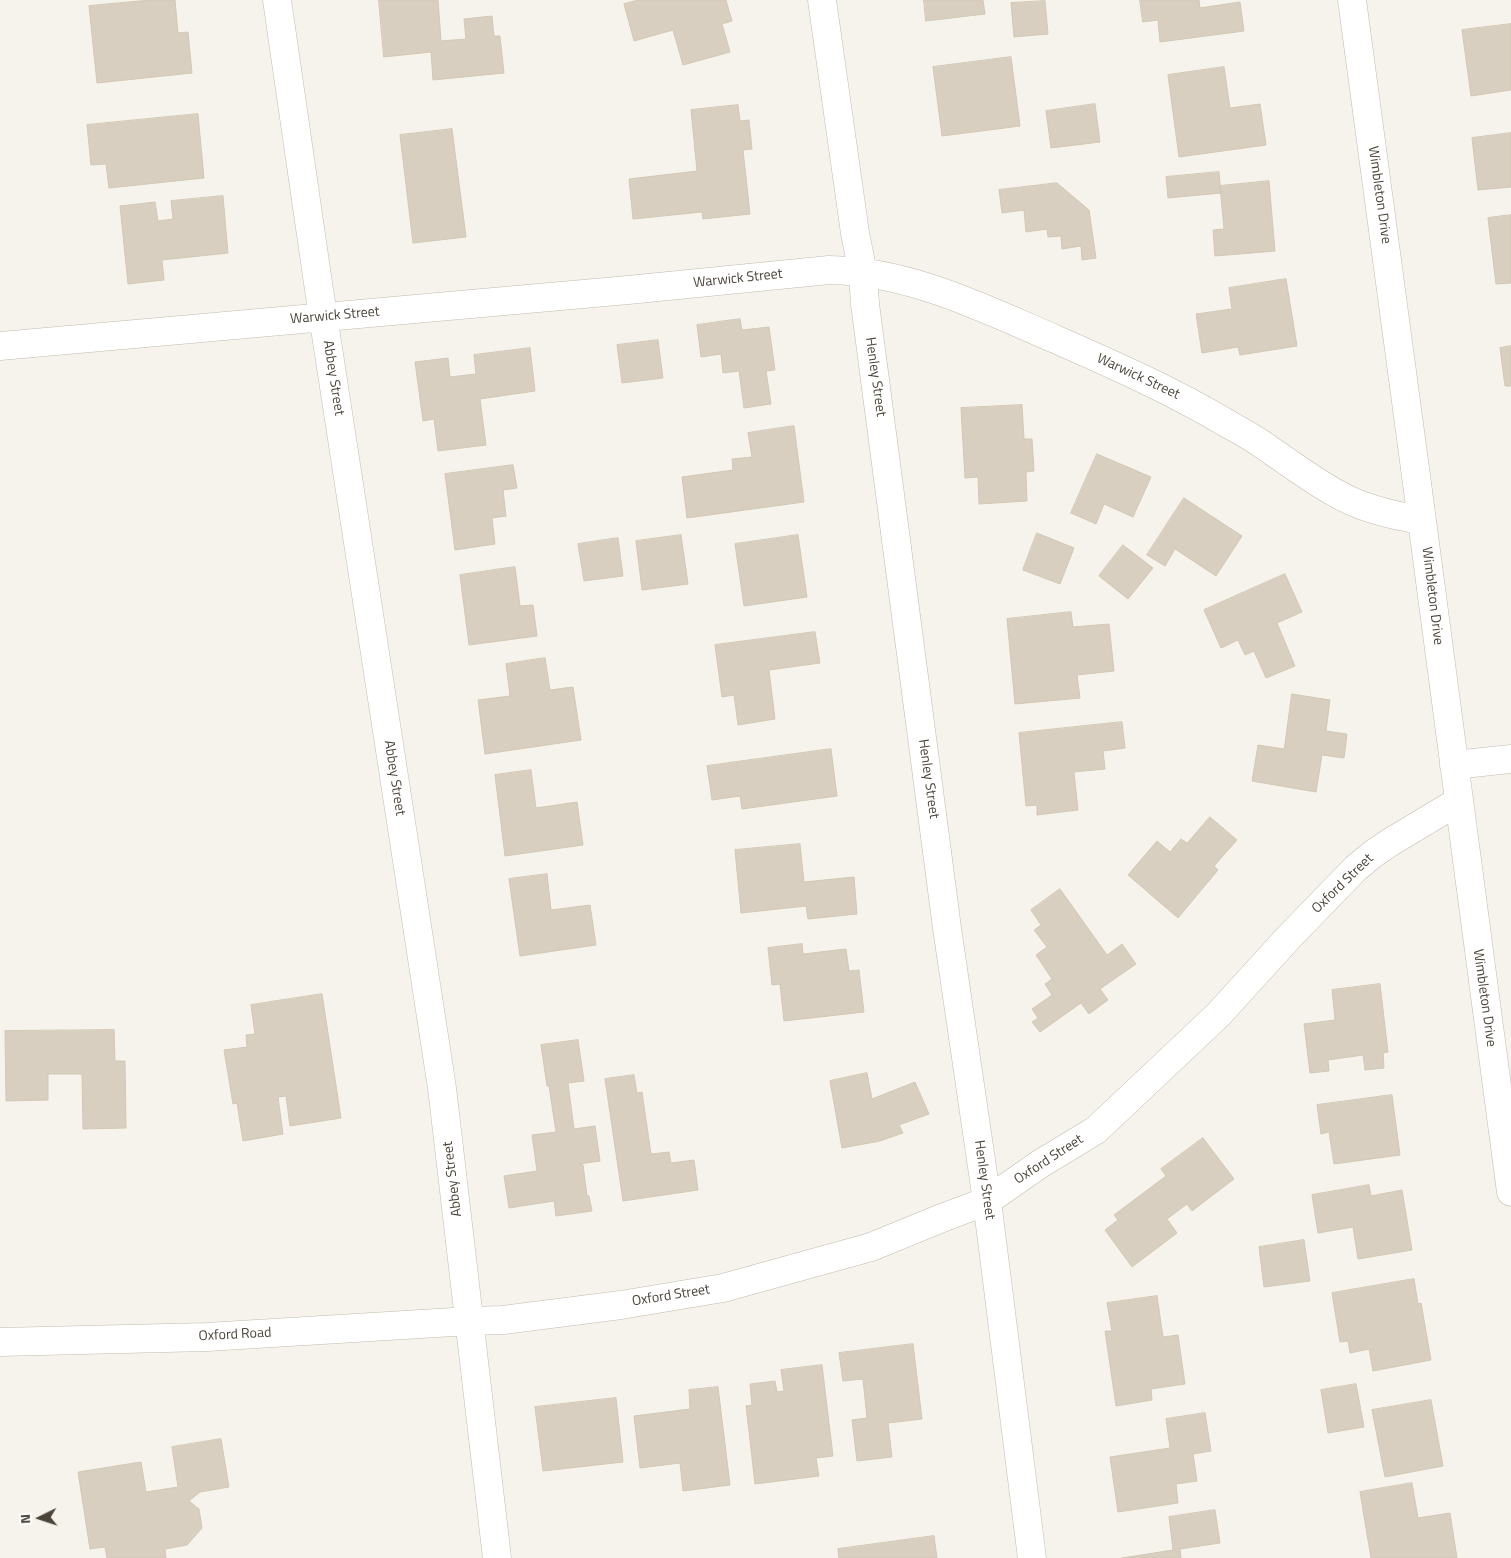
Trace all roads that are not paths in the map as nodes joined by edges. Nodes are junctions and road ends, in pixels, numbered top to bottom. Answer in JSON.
{"nodes":[{"id":1,"x":277,"y":0,"type":"edge"},
{"id":2,"x":822,"y":0,"type":"edge"},
{"id":3,"x":1352,"y":0,"type":"edge"},
{"id":4,"x":863,"y":273,"type":"junction"},
{"id":5,"x":324,"y":317,"type":"junction"},
{"id":6,"x":0,"y":346,"type":"edge"},
{"id":7,"x":1422,"y":520,"type":"junction"},
{"id":8,"x":1511,"y":759,"type":"edge"},
{"id":9,"x":1454,"y":765,"type":"junction"},
{"id":10,"x":1459,"y":801,"type":"junction"},
{"id":11,"x":1511,"y":1192,"type":"edge"},
{"id":12,"x":987,"y":1201,"type":"junction"},
{"id":13,"x":470,"y":1321,"type":"junction"},
{"id":14,"x":0,"y":1342,"type":"edge"},
{"id":15,"x":497,"y":1558,"type":"edge"},
{"id":16,"x":1032,"y":1558,"type":"edge"}],
"edges":[{"from":1,"to":5,"type":"street","name":"Abbey Street"},
{"from":2,"to":4,"type":"street","name":"Henley Street"},
{"from":3,"to":7,"type":"street","name":"Wimbleton Drive"},
{"from":4,"to":5,"type":"street","name":"Warwick Street"},
{"from":4,"to":7,"type":"street","name":"Warwick Street"},
{"from":4,"to":12,"type":"street","name":"Henley Street"},
{"from":5,"to":6,"type":"street","name":"Warwick Street"},
{"from":5,"to":13,"type":"street","name":"Abbey Street"},
{"from":7,"to":9,"type":"street","name":"Wimbleton Drive"},
{"from":8,"to":9,"type":"street"},
{"from":9,"to":10,"type":"street","name":"Wimbleton Drive"},
{"from":10,"to":11,"type":"street","name":"Wimbleton Drive"},
{"from":10,"to":12,"type":"street","name":"Oxford Street"},
{"from":12,"to":13,"type":"street","name":"Oxford Street"},
{"from":12,"to":16,"type":"street","name":"Henley Street"},
{"from":13,"to":14,"type":"street","name":"Oxford Road"},
{"from":13,"to":15,"type":"street","name":"Abbey Street"}]}
